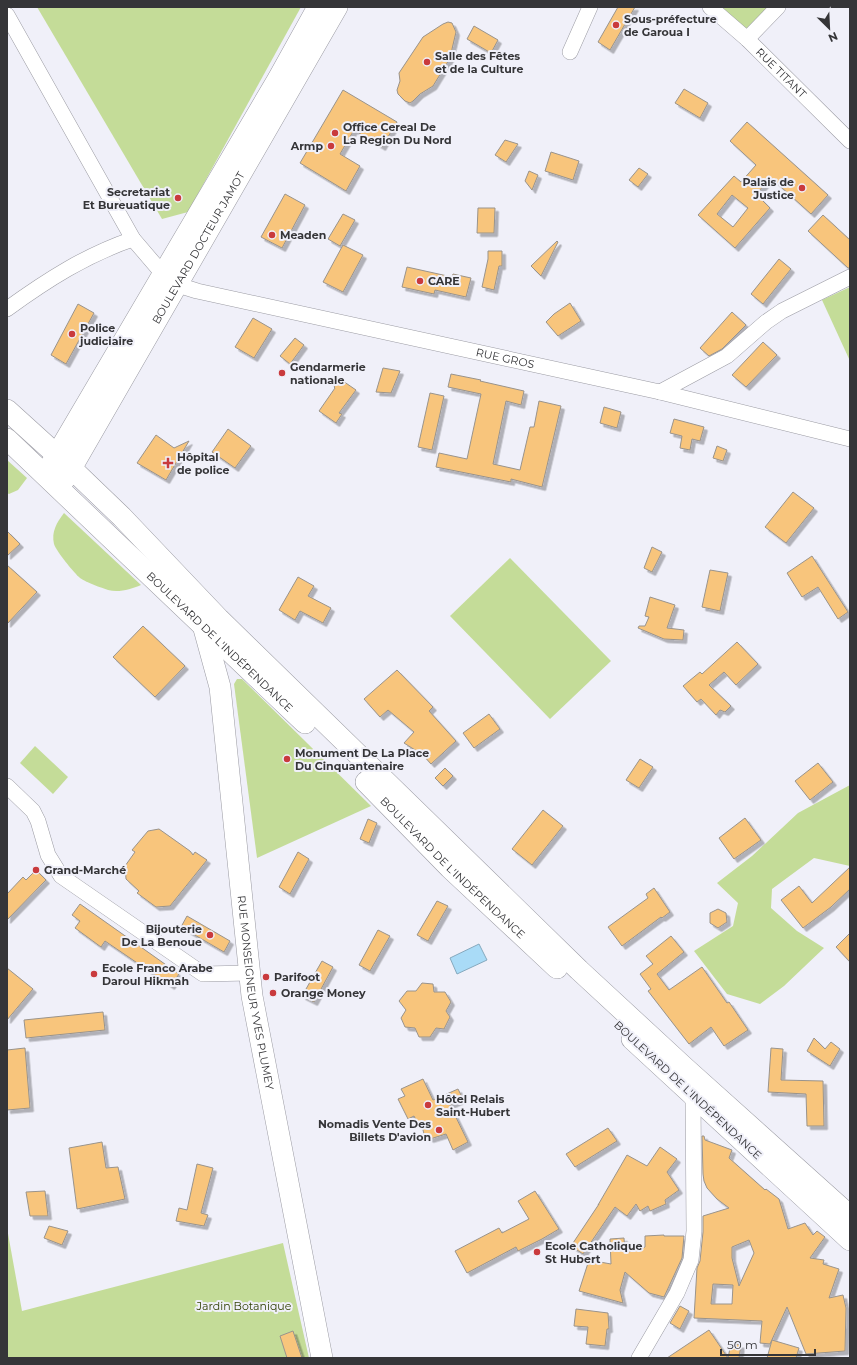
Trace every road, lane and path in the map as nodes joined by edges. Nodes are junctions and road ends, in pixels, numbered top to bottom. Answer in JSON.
{"nodes":[{"id":1,"x":318,"y":7,"type":"edge"},
{"id":2,"x":337,"y":7,"type":"edge"},
{"id":3,"x":590,"y":7,"type":"edge"},
{"id":4,"x":710,"y":7,"type":"edge"},
{"id":5,"x":778,"y":7,"type":"edge"},
{"id":6,"x":7,"y":15,"type":"edge"},
{"id":7,"x":747,"y":39,"type":"junction"},
{"id":8,"x":570,"y":52,"type":"dead end"},
{"id":9,"x":850,"y":141,"type":"edge"},
{"id":10,"x":133,"y":239,"type":"junction"},
{"id":11,"x":850,"y":277,"type":"edge"},
{"id":12,"x":170,"y":279,"type":"junction"},
{"id":13,"x":7,"y":309,"type":"edge"},
{"id":14,"x":660,"y":392,"type":"junction"},
{"id":15,"x":7,"y":410,"type":"edge"},
{"id":16,"x":7,"y":439,"type":"edge"},
{"id":17,"x":850,"y":439,"type":"edge"},
{"id":18,"x":64,"y":462,"type":"junction"},
{"id":19,"x":45,"y":475,"type":"junction"},
{"id":20,"x":60,"y":489,"type":"junction"},
{"id":21,"x":181,"y":578,"type":"junction"},
{"id":22,"x":203,"y":625,"type":"junction"},
{"id":23,"x":7,"y":786,"type":"edge"},
{"id":24,"x":249,"y":973,"type":"junction"},
{"id":25,"x":693,"y":1095,"type":"junction"},
{"id":26,"x":850,"y":1216,"type":"edge"},
{"id":27,"x":850,"y":1240,"type":"edge"},
{"id":28,"x":322,"y":1358,"type":"edge"},
{"id":29,"x":639,"y":1358,"type":"edge"}],
"edges":[{"from":1,"to":12,"type":"main road","name":"BOULEVARD DOCTEUR JAMOT"},
{"from":2,"to":12,"type":"main road","name":"BOULEVARD DOCTEUR JAMOT"},
{"from":3,"to":8,"type":"street"},
{"from":4,"to":7,"type":"street","name":"RUE TITANT"},
{"from":5,"to":7,"type":"street"},
{"from":6,"to":10,"type":"street"},
{"from":7,"to":9,"type":"street","name":"RUE TITANT"},
{"from":10,"to":12,"type":"street"},
{"from":10,"to":13,"type":"street"},
{"from":11,"to":14,"type":"street"},
{"from":12,"to":14,"type":"street","name":"RUE GROS"},
{"from":12,"to":18,"type":"main road","name":"BOULEVARD DOCTEUR JAMOT"},
{"from":14,"to":17,"type":"street","name":"RUE GROS"},
{"from":15,"to":18,"type":"main road","name":"BOULEVARD DE L'INDÉPENDANCE"},
{"from":16,"to":19,"type":"main road","name":"BOULEVARD DE L'INDÉPENDANCE"},
{"from":18,"to":19,"type":"main road","name":"BOULEVARD DOCTEUR JAMOT"},
{"from":18,"to":20,"type":"main road","name":"BOULEVARD DOCTEUR JAMOT"},
{"from":18,"to":21,"type":"main road","name":"BOULEVARD DE L'INDÉPENDANCE"},
{"from":19,"to":20,"type":"main road","name":"BOULEVARD DE L'INDÉPENDANCE"},
{"from":20,"to":22,"type":"main road","name":"BOULEVARD DE L'INDÉPENDANCE"},
{"from":21,"to":22,"type":"main road"},
{"from":21,"to":26,"type":"main road","name":"BOULEVARD DE L'INDÉPENDANCE"},
{"from":22,"to":24,"type":"main road","name":"RUE MONSEIGNEUR YVES PLUMEY"},
{"from":22,"to":25,"type":"main road","name":"BOULEVARD DE L'INDÉPENDANCE"},
{"from":23,"to":24,"type":"street"},
{"from":24,"to":28,"type":"main road","name":"RUE MONSEIGNEUR YVES PLUMEY"},
{"from":25,"to":27,"type":"main road","name":"BOULEVARD DE L'INDÉPENDANCE"},
{"from":25,"to":29,"type":"street"}]}
